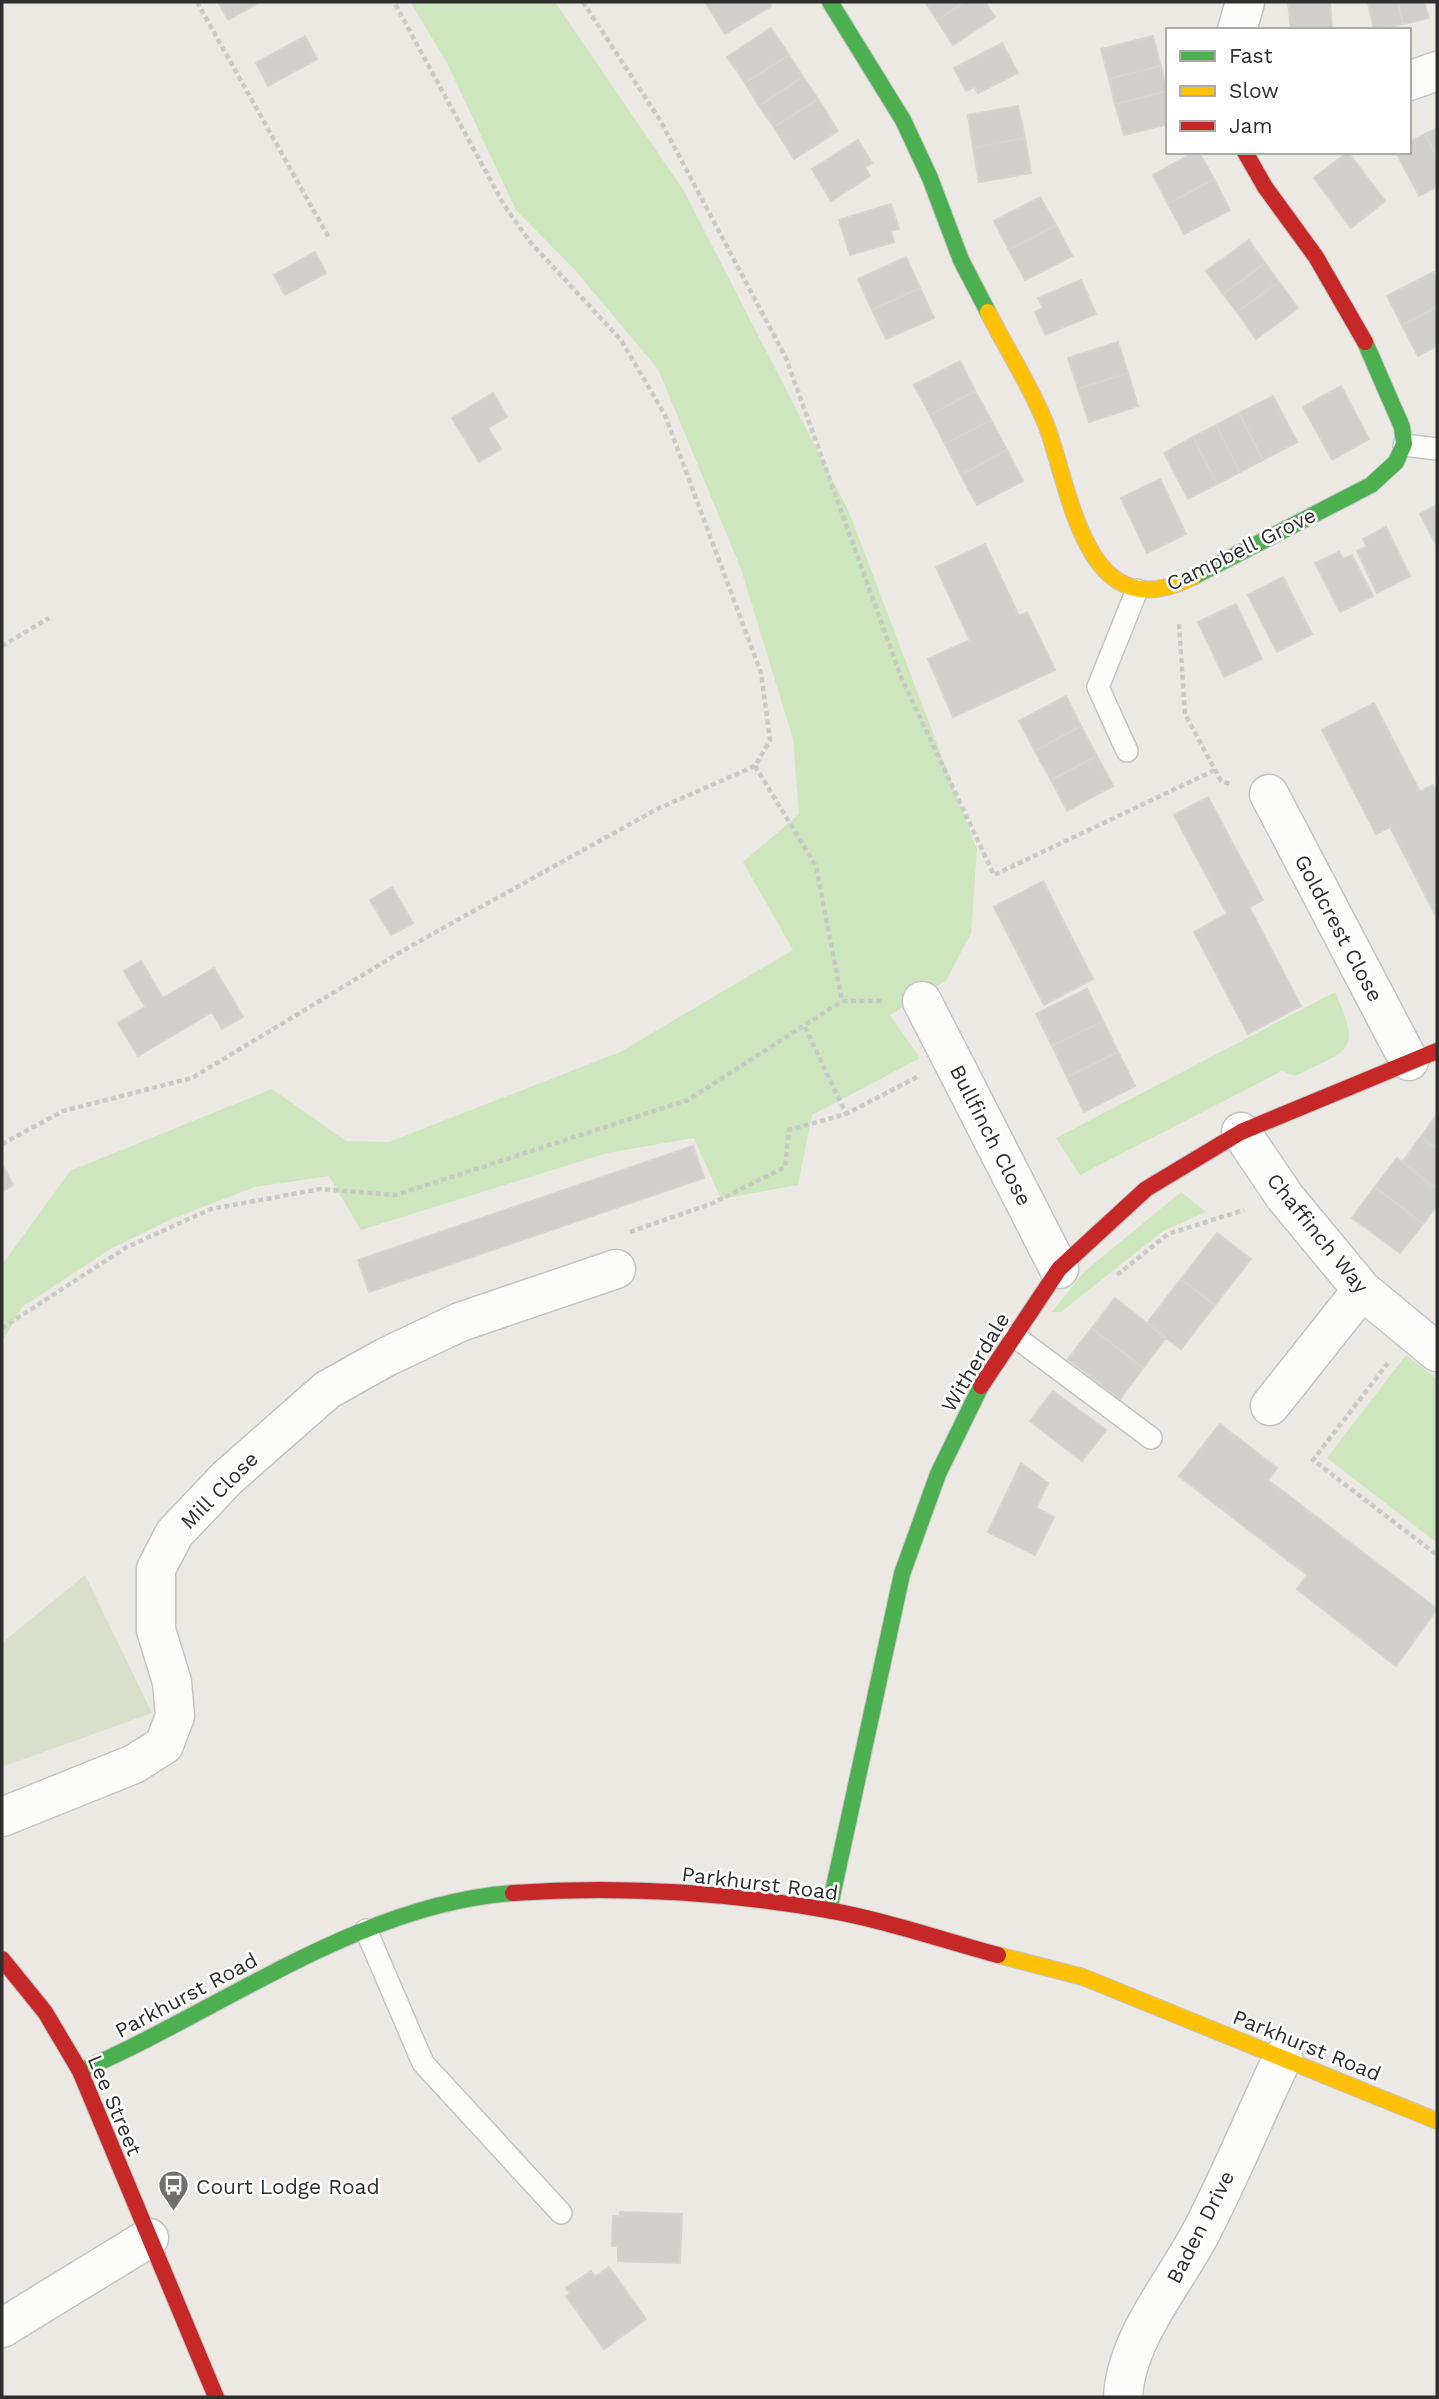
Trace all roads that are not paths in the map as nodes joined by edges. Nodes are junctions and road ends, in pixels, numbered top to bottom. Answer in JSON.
{"nodes":[{"id":1,"x":830,"y":2,"type":"edge"},
{"id":2,"x":1245,"y":2,"type":"edge"},
{"id":3,"x":1238,"y":28,"type":"edge"},
{"id":4,"x":1437,"y":71,"type":"edge"},
{"id":5,"x":1411,"y":80,"type":"edge"},
{"id":6,"x":1249,"y":154,"type":"edge"},
{"id":7,"x":1404,"y":445,"type":"junction"},
{"id":8,"x":1437,"y":449,"type":"edge"},
{"id":9,"x":1137,"y":590,"type":"junction"},
{"id":10,"x":1127,"y":751,"type":"dead end"},
{"id":11,"x":1269,"y":794,"type":"road end"},
{"id":12,"x":922,"y":1001,"type":"road end"},
{"id":13,"x":1423,"y":1056,"type":"edge"},
{"id":14,"x":1241,"y":1132,"type":"junction"},
{"id":15,"x":616,"y":1269,"type":"road end"},
{"id":16,"x":1059,"y":1269,"type":"junction"},
{"id":17,"x":1362,"y":1290,"type":"junction"},
{"id":18,"x":1014,"y":1336,"type":"junction"},
{"id":19,"x":1425,"y":1342,"type":"edge"},
{"id":20,"x":1270,"y":1406,"type":"dead end"},
{"id":21,"x":1151,"y":1438,"type":"dead end"},
{"id":22,"x":2,"y":1817,"type":"edge"},
{"id":23,"x":830,"y":1910,"type":"junction"},
{"id":24,"x":366,"y":1930,"type":"junction"},
{"id":25,"x":2,"y":1959,"type":"edge"},
{"id":26,"x":1283,"y":2057,"type":"junction"},
{"id":27,"x":80,"y":2071,"type":"junction"},
{"id":28,"x":1437,"y":2121,"type":"edge"},
{"id":29,"x":561,"y":2213,"type":"dead end"},
{"id":30,"x":149,"y":2238,"type":"junction"},
{"id":31,"x":2,"y":2328,"type":"edge"},
{"id":32,"x":216,"y":2397,"type":"edge"},
{"id":33,"x":1123,"y":2397,"type":"edge"}],
"edges":[{"from":1,"to":9,"type":"street","name":"Campbell Grove"},
{"from":2,"to":3,"type":"street"},
{"from":4,"to":5,"type":"street"},
{"from":6,"to":7,"type":"street"},
{"from":7,"to":8,"type":"lane"},
{"from":7,"to":9,"type":"street","name":"Campbell Grove"},
{"from":9,"to":10,"type":"lane"},
{"from":11,"to":13,"type":"street","name":"Goldcrest Close"},
{"from":12,"to":16,"type":"street","name":"Bullfinch Close"},
{"from":13,"to":14,"type":"street","name":"Witherdale"},
{"from":14,"to":16,"type":"street","name":"Witherdale"},
{"from":14,"to":17,"type":"street","name":"Chaffinch Way"},
{"from":15,"to":22,"type":"street","name":"Mill Close"},
{"from":16,"to":18,"type":"street","name":"Witherdale"},
{"from":17,"to":19,"type":"street","name":"Chaffinch Way"},
{"from":17,"to":20,"type":"street"},
{"from":18,"to":21,"type":"lane"},
{"from":18,"to":23,"type":"street","name":"Witherdale"},
{"from":23,"to":24,"type":"street","name":"Parkhurst Road"},
{"from":23,"to":26,"type":"street","name":"Parkhurst Road"},
{"from":24,"to":27,"type":"street","name":"Parkhurst Road"},
{"from":24,"to":29,"type":"lane"},
{"from":25,"to":27,"type":"street","name":"Lee Street"},
{"from":26,"to":28,"type":"street","name":"Parkhurst Road"},
{"from":26,"to":33,"type":"street","name":"Baden Drive"},
{"from":27,"to":30,"type":"street","name":"Lee Street"},
{"from":30,"to":31,"type":"street"},
{"from":30,"to":32,"type":"street","name":"Lee Street"}]}
